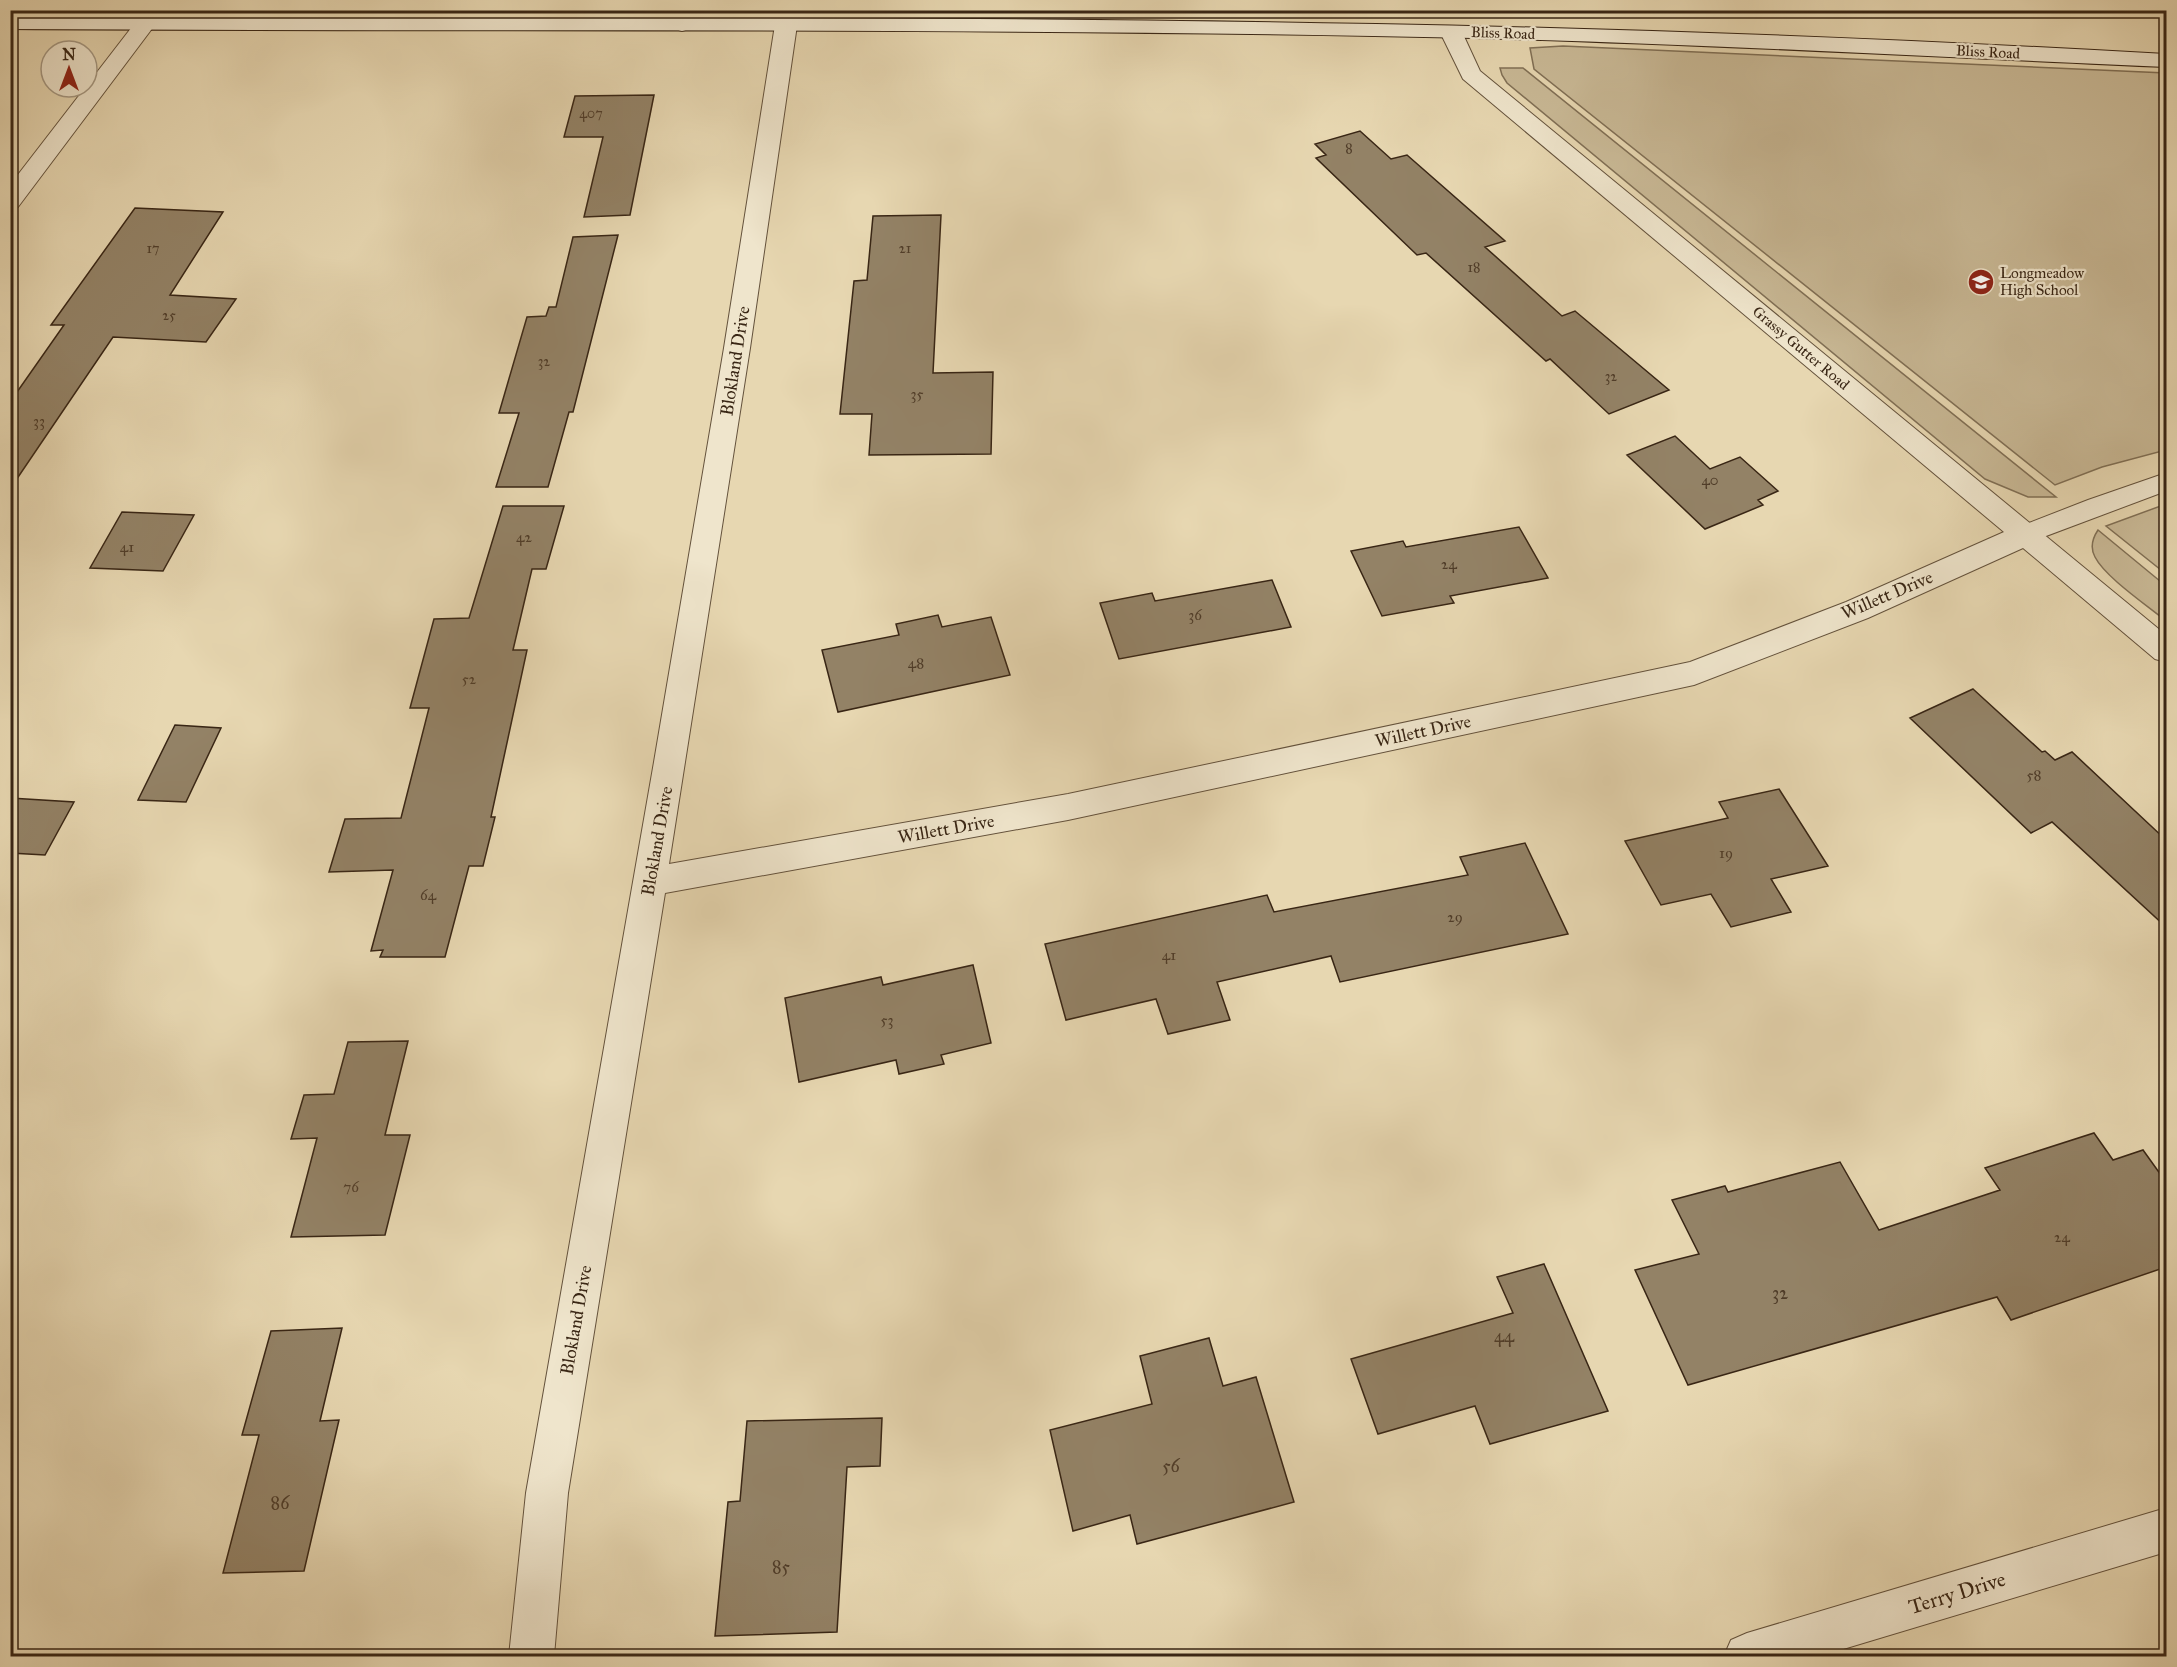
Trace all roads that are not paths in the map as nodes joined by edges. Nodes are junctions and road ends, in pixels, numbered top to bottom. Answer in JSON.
{"nodes":[{"id":1,"x":151,"y":17,"type":"edge"},
{"id":2,"x":682,"y":18,"type":"edge"},
{"id":3,"x":10,"y":23,"type":"edge"},
{"id":4,"x":786,"y":25,"type":"junction"},
{"id":5,"x":1451,"y":32,"type":"junction"},
{"id":6,"x":2166,"y":61,"type":"edge"},
{"id":7,"x":10,"y":202,"type":"edge"},
{"id":8,"x":2166,"y":482,"type":"edge"},
{"id":9,"x":2025,"y":535,"type":"junction"},
{"id":10,"x":2166,"y":651,"type":"edge"},
{"id":11,"x":650,"y":882,"type":"junction"},
{"id":12,"x":2166,"y":1530,"type":"edge"},
{"id":13,"x":531,"y":1656,"type":"edge"},
{"id":14,"x":1747,"y":1656,"type":"edge"}],
"edges":[{"from":1,"to":2,"type":"street","name":"Bliss Road"},
{"from":1,"to":3,"type":"street","name":"Bliss Road"},
{"from":1,"to":7,"type":"street"},
{"from":2,"to":4,"type":"street","name":"Bliss Road"},
{"from":4,"to":5,"type":"street","name":"Bliss Road"},
{"from":4,"to":11,"type":"street","name":"Blokland Drive"},
{"from":5,"to":6,"type":"street","name":"Bliss Road"},
{"from":5,"to":9,"type":"street","name":"Grassy Gutter Road"},
{"from":8,"to":9,"type":"lane","name":"Willett Drive"},
{"from":9,"to":10,"type":"street","name":"Grassy Gutter Road"},
{"from":9,"to":11,"type":"street","name":"Willett Drive"},
{"from":11,"to":13,"type":"street","name":"Blokland Drive"},
{"from":12,"to":14,"type":"street","name":"Terry Drive"}]}
